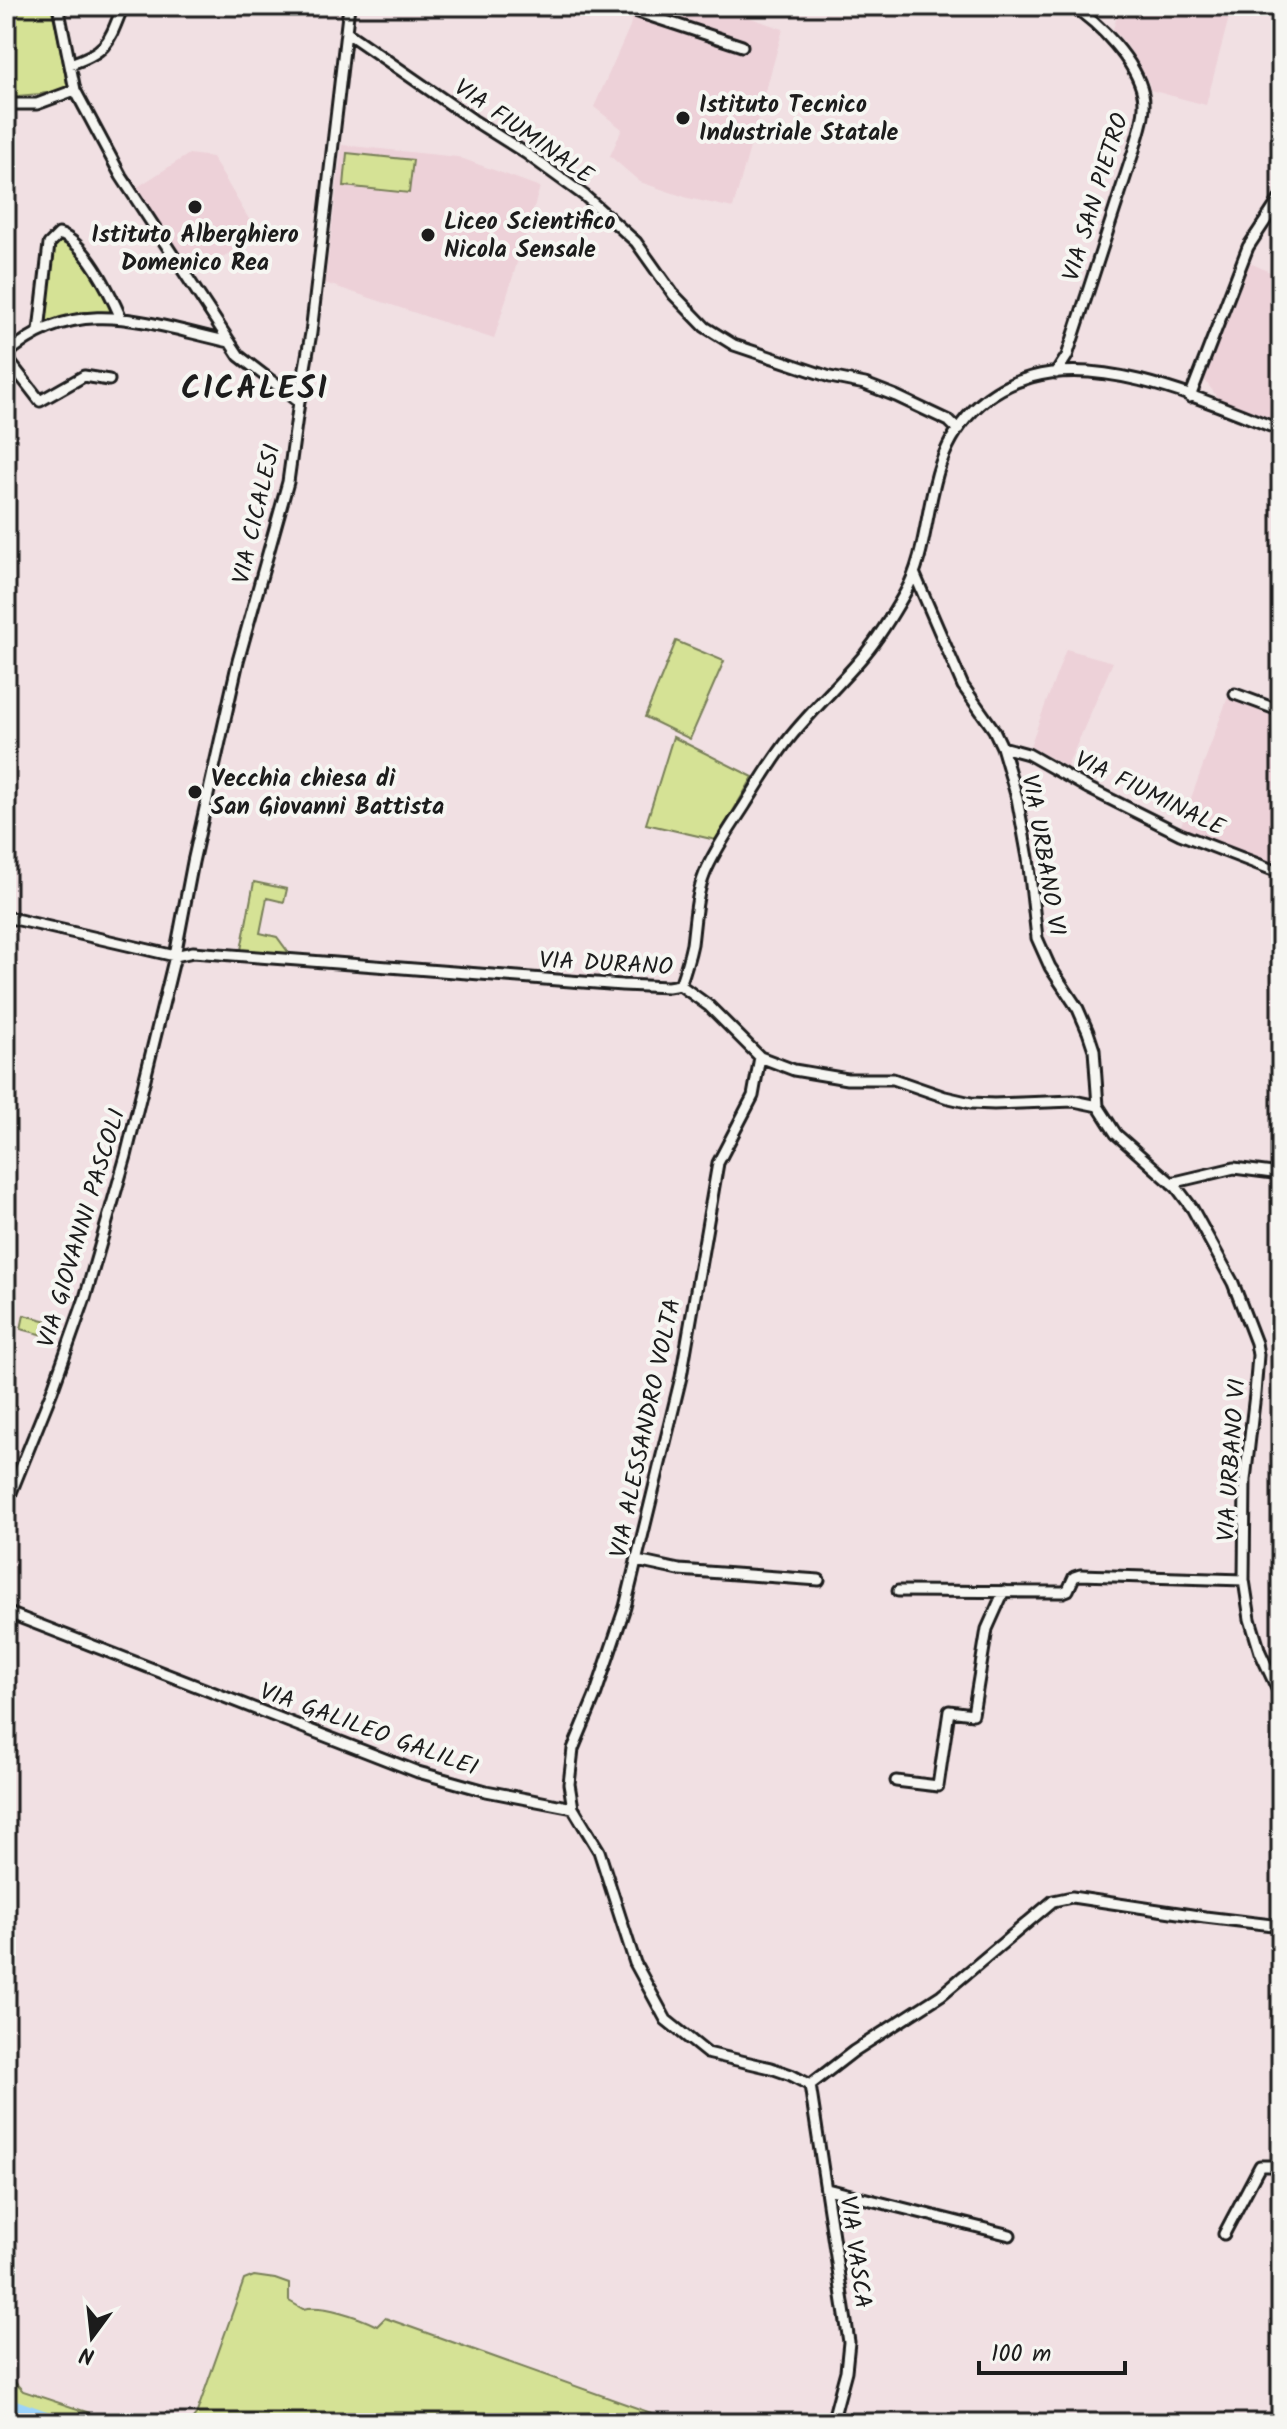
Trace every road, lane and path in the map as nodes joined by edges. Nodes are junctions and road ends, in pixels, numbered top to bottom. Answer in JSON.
{"nodes":[{"id":1,"x":58,"y":6,"type":"edge"},
{"id":2,"x":123,"y":6,"type":"edge"},
{"id":3,"x":349,"y":6,"type":"edge"},
{"id":4,"x":620,"y":6,"type":"edge"},
{"id":5,"x":1072,"y":6,"type":"edge"},
{"id":6,"x":346,"y":32,"type":"junction"},
{"id":7,"x":742,"y":46,"type":"dead end"},
{"id":8,"x":70,"y":64,"type":"junction"},
{"id":9,"x":75,"y":90,"type":"junction"},
{"id":10,"x":6,"y":104,"type":"edge"},
{"id":11,"x":1281,"y":197,"type":"edge"},
{"id":12,"x":121,"y":318,"type":"junction"},
{"id":13,"x":39,"y":331,"type":"junction"},
{"id":14,"x":230,"y":342,"type":"junction"},
{"id":15,"x":6,"y":356,"type":"edge"},
{"id":16,"x":1056,"y":373,"type":"junction"},
{"id":17,"x":109,"y":380,"type":"dead end"},
{"id":18,"x":1190,"y":397,"type":"junction"},
{"id":19,"x":299,"y":402,"type":"junction"},
{"id":20,"x":957,"y":429,"type":"junction"},
{"id":21,"x":1281,"y":430,"type":"edge"},
{"id":22,"x":915,"y":575,"type":"junction"},
{"id":23,"x":1235,"y":694,"type":"dead end"},
{"id":24,"x":1281,"y":711,"type":"edge"},
{"id":25,"x":1002,"y":747,"type":"junction"},
{"id":26,"x":1281,"y":873,"type":"edge"},
{"id":27,"x":6,"y":917,"type":"edge"},
{"id":28,"x":175,"y":956,"type":"junction"},
{"id":29,"x":680,"y":985,"type":"junction"},
{"id":30,"x":760,"y":1057,"type":"junction"},
{"id":31,"x":1098,"y":1106,"type":"junction"},
{"id":32,"x":1281,"y":1174,"type":"edge"},
{"id":33,"x":1171,"y":1183,"type":"junction"},
{"id":34,"x":6,"y":1505,"type":"edge"},
{"id":35,"x":637,"y":1561,"type":"junction"},
{"id":36,"x":819,"y":1580,"type":"dead end"},
{"id":37,"x":1244,"y":1580,"type":"junction"},
{"id":38,"x":898,"y":1591,"type":"dead end"},
{"id":39,"x":1004,"y":1591,"type":"junction"},
{"id":40,"x":6,"y":1612,"type":"edge"},
{"id":41,"x":1281,"y":1697,"type":"edge"},
{"id":42,"x":896,"y":1781,"type":"dead end"},
{"id":43,"x":573,"y":1808,"type":"junction"},
{"id":44,"x":1281,"y":1926,"type":"edge"},
{"id":45,"x":810,"y":2085,"type":"junction"},
{"id":46,"x":1281,"y":2166,"type":"edge"},
{"id":47,"x":827,"y":2189,"type":"junction"},
{"id":48,"x":1224,"y":2234,"type":"dead end"},
{"id":49,"x":1010,"y":2235,"type":"dead end"},
{"id":50,"x":832,"y":2423,"type":"edge"}],
"edges":[{"from":1,"to":8,"type":"street"},
{"from":2,"to":8,"type":"street"},
{"from":3,"to":6,"type":"street","name":"VIA CICALESI"},
{"from":4,"to":7,"type":"street"},
{"from":5,"to":16,"type":"street","name":"VIA SAN PIETRO"},
{"from":6,"to":19,"type":"street","name":"VIA CICALESI"},
{"from":6,"to":20,"type":"street","name":"VIA FIUMINALE"},
{"from":8,"to":9,"type":"street"},
{"from":9,"to":10,"type":"street"},
{"from":9,"to":14,"type":"street"},
{"from":11,"to":18,"type":"street"},
{"from":12,"to":13,"type":"street"},
{"from":12,"to":13,"type":"street"},
{"from":12,"to":14,"type":"street"},
{"from":13,"to":15,"type":"street"},
{"from":14,"to":19,"type":"street"},
{"from":15,"to":17,"type":"street"},
{"from":16,"to":18,"type":"street"},
{"from":16,"to":20,"type":"street"},
{"from":18,"to":21,"type":"street"},
{"from":19,"to":28,"type":"street","name":"VIA CICALESI"},
{"from":20,"to":22,"type":"street"},
{"from":22,"to":25,"type":"street","name":"VIA URBANO VI"},
{"from":22,"to":29,"type":"street"},
{"from":23,"to":24,"type":"street"},
{"from":25,"to":26,"type":"street","name":"VIA FIUMINALE"},
{"from":25,"to":31,"type":"street","name":"VIA URBANO VI"},
{"from":27,"to":28,"type":"street","name":"VIA DURANO"},
{"from":28,"to":29,"type":"street","name":"VIA DURANO"},
{"from":28,"to":34,"type":"street","name":"VIA GIOVANNI PASCOLI"},
{"from":29,"to":30,"type":"street","name":"VIA DURANO"},
{"from":30,"to":31,"type":"street","name":"VIA DURANO"},
{"from":30,"to":35,"type":"street","name":"VIA ALESSANDRO VOLTA"},
{"from":31,"to":33,"type":"street","name":"VIA URBANO VI"},
{"from":32,"to":33,"type":"street"},
{"from":33,"to":37,"type":"street","name":"VIA URBANO VI"},
{"from":35,"to":36,"type":"street"},
{"from":35,"to":43,"type":"street","name":"VIA ALESSANDRO VOLTA"},
{"from":37,"to":39,"type":"street"},
{"from":37,"to":41,"type":"street","name":"VIA URBANO VI"},
{"from":38,"to":39,"type":"street"},
{"from":39,"to":42,"type":"street"},
{"from":40,"to":43,"type":"street","name":"VIA GALILEO GALILEI"},
{"from":43,"to":45,"type":"street"},
{"from":44,"to":45,"type":"street"},
{"from":45,"to":47,"type":"street","name":"VIA VASCA"},
{"from":46,"to":48,"type":"street"},
{"from":47,"to":49,"type":"street"},
{"from":47,"to":50,"type":"street","name":"VIA VASCA"}]}
